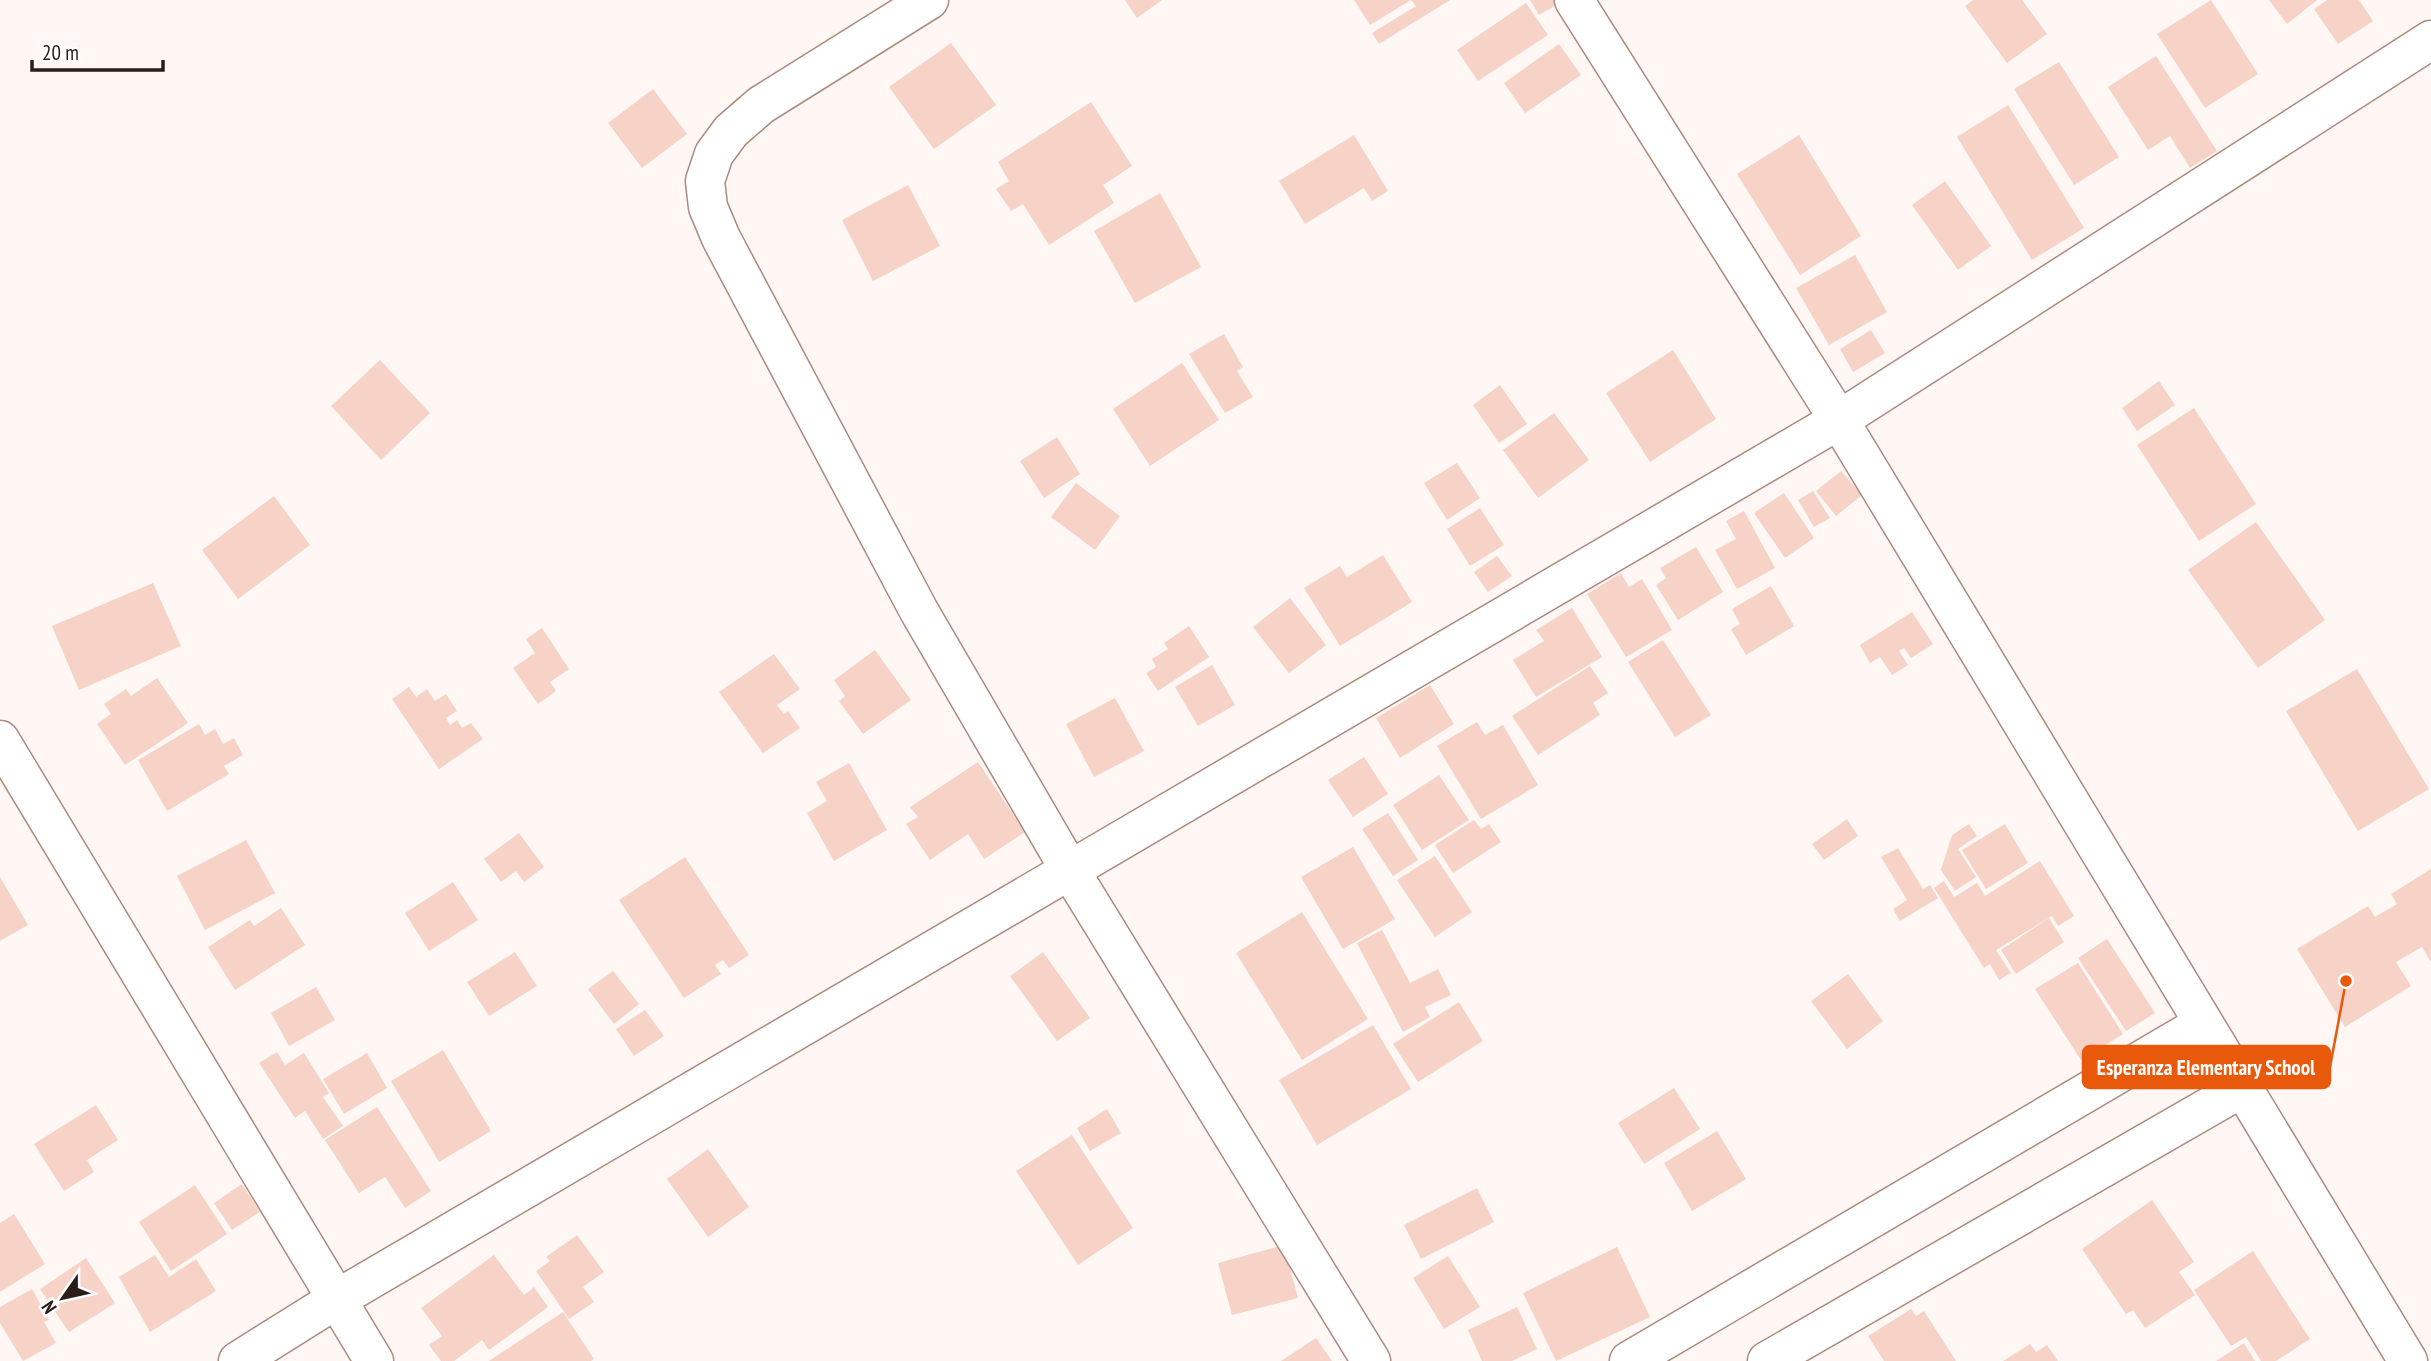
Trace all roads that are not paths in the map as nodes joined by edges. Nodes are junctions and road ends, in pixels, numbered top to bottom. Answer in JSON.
{"nodes":[{"id":1,"x":929,"y":0,"type":"edge"},
{"id":2,"x":1574,"y":0,"type":"edge"},
{"id":3,"x":2431,"y":40,"type":"edge"},
{"id":4,"x":1839,"y":421,"type":"junction"},
{"id":5,"x":0,"y":740,"type":"edge"},
{"id":6,"x":1070,"y":872,"type":"junction"},
{"id":7,"x":2203,"y":1024,"type":"junction"},
{"id":8,"x":2242,"y":1088,"type":"junction"},
{"id":9,"x":337,"y":1299,"type":"junction"},
{"id":10,"x":238,"y":1361,"type":"edge"},
{"id":11,"x":374,"y":1361,"type":"edge"},
{"id":12,"x":1371,"y":1361,"type":"edge"},
{"id":13,"x":1629,"y":1361,"type":"edge"},
{"id":14,"x":1767,"y":1361,"type":"edge"},
{"id":15,"x":2409,"y":1361,"type":"edge"}],
"edges":[{"from":1,"to":6,"type":"street"},
{"from":2,"to":4,"type":"street"},
{"from":3,"to":4,"type":"street"},
{"from":4,"to":6,"type":"street"},
{"from":4,"to":7,"type":"street"},
{"from":5,"to":9,"type":"street"},
{"from":6,"to":9,"type":"street"},
{"from":6,"to":12,"type":"street"},
{"from":7,"to":8,"type":"street"},
{"from":7,"to":13,"type":"street"},
{"from":8,"to":14,"type":"street"},
{"from":8,"to":15,"type":"street"},
{"from":9,"to":10,"type":"street"},
{"from":9,"to":11,"type":"street"}]}
